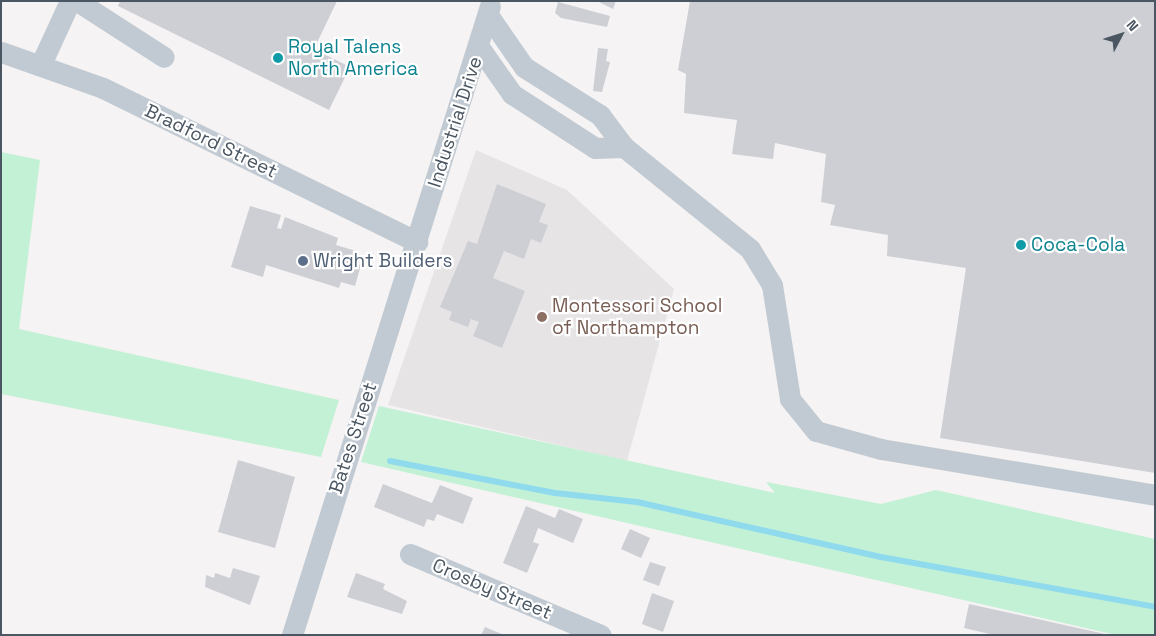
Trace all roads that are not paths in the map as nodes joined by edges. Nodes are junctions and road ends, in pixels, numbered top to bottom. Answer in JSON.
{"nodes":[{"id":1,"x":70,"y":1,"type":"edge"},
{"id":2,"x":77,"y":1,"type":"edge"},
{"id":3,"x":489,"y":8,"type":"edge"},
{"id":4,"x":479,"y":47,"type":"junction"},
{"id":5,"x":1,"y":52,"type":"edge"},
{"id":6,"x":164,"y":57,"type":"dead end"},
{"id":7,"x":41,"y":64,"type":"junction"},
{"id":8,"x":556,"y":88,"type":"junction"},
{"id":9,"x":541,"y":113,"type":"junction"},
{"id":10,"x":624,"y":148,"type":"junction"},
{"id":11,"x":417,"y":242,"type":"junction"},
{"id":12,"x":1155,"y":495,"type":"edge"},
{"id":13,"x":410,"y":554,"type":"dead end"},
{"id":14,"x":292,"y":635,"type":"edge"},
{"id":15,"x":601,"y":635,"type":"edge"}],
"edges":[{"from":1,"to":7,"type":"street"},
{"from":2,"to":6,"type":"street"},
{"from":3,"to":4,"type":"street","name":"Industrial Drive"},
{"from":3,"to":8,"type":"street"},
{"from":4,"to":9,"type":"street"},
{"from":4,"to":11,"type":"street","name":"Industrial Drive"},
{"from":5,"to":7,"type":"street","name":"Bradford Street"},
{"from":7,"to":11,"type":"street","name":"Bradford Street"},
{"from":8,"to":9,"type":"street"},
{"from":8,"to":10,"type":"street"},
{"from":9,"to":10,"type":"street"},
{"from":10,"to":12,"type":"street"},
{"from":11,"to":14,"type":"street","name":"Bates Street"},
{"from":13,"to":15,"type":"street","name":"Crosby Street"}]}
